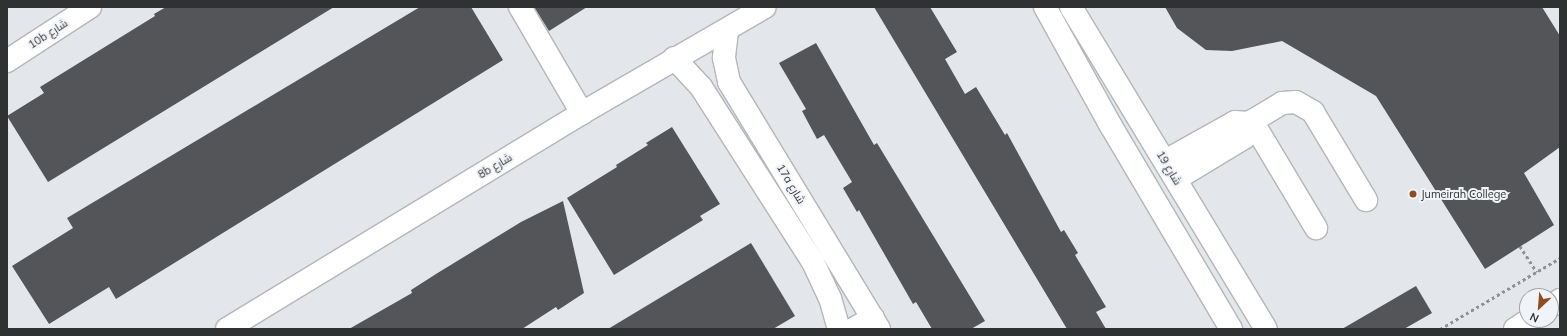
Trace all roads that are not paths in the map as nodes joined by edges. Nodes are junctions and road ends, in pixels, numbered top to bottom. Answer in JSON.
{"nodes":[{"id":1,"x":90,"y":7,"type":"edge"},
{"id":2,"x":520,"y":7,"type":"edge"},
{"id":3,"x":765,"y":7,"type":"edge"},
{"id":4,"x":1071,"y":7,"type":"edge"},
{"id":5,"x":1046,"y":12,"type":"edge"},
{"id":6,"x":727,"y":32,"type":"junction"},
{"id":7,"x":674,"y":58,"type":"junction"},
{"id":8,"x":7,"y":61,"type":"edge"},
{"id":9,"x":582,"y":113,"type":"junction"},
{"id":10,"x":1251,"y":122,"type":"junction"},
{"id":11,"x":1165,"y":160,"type":"junction"},
{"id":12,"x":1176,"y":180,"type":"junction"},
{"id":13,"x":1366,"y":200,"type":"dead end"},
{"id":14,"x":1316,"y":228,"type":"dead end"},
{"id":15,"x":876,"y":323,"type":"edge"},
{"id":16,"x":227,"y":329,"type":"edge"},
{"id":17,"x":839,"y":329,"type":"edge"},
{"id":18,"x":853,"y":329,"type":"edge"},
{"id":19,"x":1231,"y":329,"type":"edge"},
{"id":20,"x":1266,"y":329,"type":"edge"}],
"edges":[{"from":1,"to":8,"type":"street","name":"10b شارع"},
{"from":2,"to":9,"type":"street"},
{"from":3,"to":6,"type":"street","name":"8b شارع"},
{"from":4,"to":11,"type":"street","name":"شارع 19"},
{"from":5,"to":19,"type":"street"},
{"from":6,"to":7,"type":"street","name":"8b شارع"},
{"from":6,"to":15,"type":"street","name":"17a شارع"},
{"from":7,"to":9,"type":"street","name":"8b شارع"},
{"from":7,"to":17,"type":"street"},
{"from":9,"to":16,"type":"street","name":"8b شارع"},
{"from":10,"to":11,"type":"street"},
{"from":10,"to":12,"type":"street"},
{"from":10,"to":13,"type":"street"},
{"from":10,"to":14,"type":"street"},
{"from":11,"to":12,"type":"street","name":"شارع 19"},
{"from":12,"to":20,"type":"street","name":"شارع 19"},
{"from":15,"to":18,"type":"street"}]}
